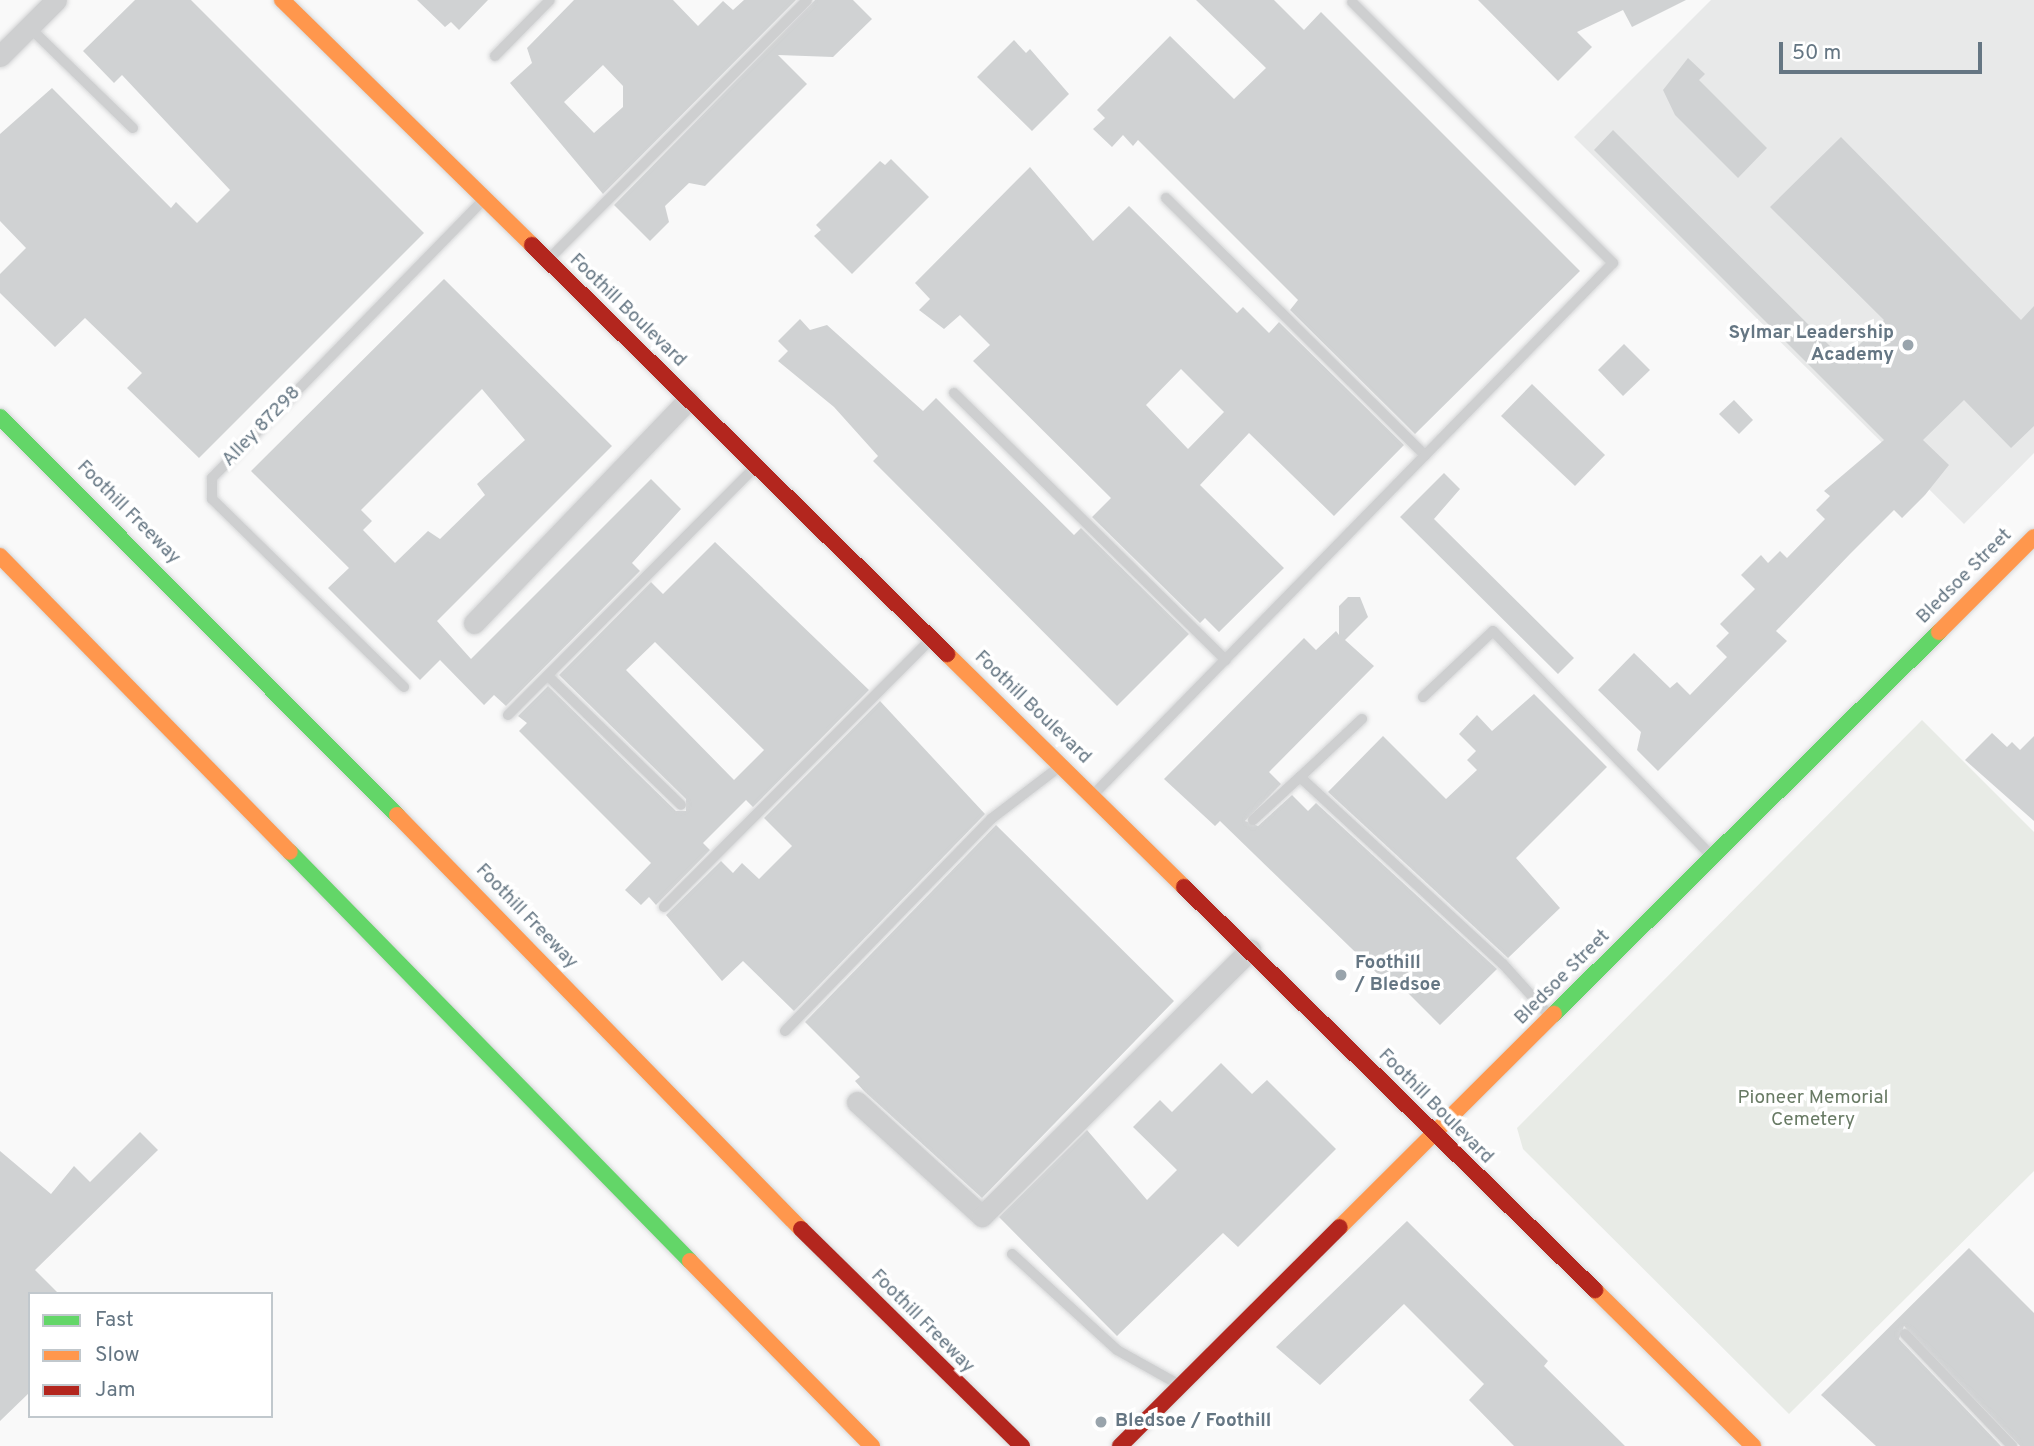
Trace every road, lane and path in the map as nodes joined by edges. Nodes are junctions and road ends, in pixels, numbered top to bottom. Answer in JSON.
{"nodes":[{"id":1,"x":56,"y":0,"type":"edge"},
{"id":2,"x":282,"y":0,"type":"edge"},
{"id":3,"x":550,"y":0,"type":"edge"},
{"id":4,"x":807,"y":0,"type":"edge"},
{"id":5,"x":1352,"y":2,"type":"edge"},
{"id":6,"x":29,"y":27,"type":"junction"},
{"id":7,"x":0,"y":56,"type":"edge"},
{"id":8,"x":495,"y":56,"type":"dead end"},
{"id":9,"x":133,"y":128,"type":"dead end"},
{"id":10,"x":1166,"y":198,"type":"dead end"},
{"id":11,"x":484,"y":199,"type":"junction"},
{"id":12,"x":545,"y":262,"type":"junction"},
{"id":13,"x":954,"y":393,"type":"dead end"},
{"id":14,"x":688,"y":400,"type":"junction"},
{"id":15,"x":0,"y":416,"type":"edge"},
{"id":16,"x":1425,"y":455,"type":"junction"},
{"id":17,"x":756,"y":466,"type":"junction"},
{"id":18,"x":2034,"y":537,"type":"edge"},
{"id":19,"x":0,"y":556,"type":"edge"},
{"id":20,"x":474,"y":623,"type":"dead end"},
{"id":21,"x":931,"y":639,"type":"junction"},
{"id":22,"x":1226,"y":660,"type":"junction"},
{"id":23,"x":548,"y":676,"type":"junction"},
{"id":24,"x":404,"y":687,"type":"dead end"},
{"id":25,"x":1423,"y":697,"type":"dead end"},
{"id":26,"x":508,"y":715,"type":"dead end"},
{"id":27,"x":1362,"y":719,"type":"dead end"},
{"id":28,"x":1060,"y":766,"type":"junction"},
{"id":29,"x":1300,"y":778,"type":"junction"},
{"id":30,"x":1091,"y":796,"type":"junction"},
{"id":31,"x":681,"y":805,"type":"dead end"},
{"id":32,"x":1253,"y":820,"type":"dead end"},
{"id":33,"x":1713,"y":857,"type":"junction"},
{"id":34,"x":664,"y":907,"type":"dead end"},
{"id":35,"x":1250,"y":950,"type":"junction"},
{"id":36,"x":1552,"y":1019,"type":"junction"},
{"id":37,"x":785,"y":1031,"type":"dead end"},
{"id":38,"x":857,"y":1102,"type":"dead end"},
{"id":39,"x":1435,"y":1138,"type":"junction"},
{"id":40,"x":1012,"y":1254,"type":"dead end"},
{"id":41,"x":1905,"y":1334,"type":"dead end"},
{"id":42,"x":1180,"y":1385,"type":"junction"},
{"id":43,"x":872,"y":1446,"type":"edge"},
{"id":44,"x":1022,"y":1446,"type":"edge"},
{"id":45,"x":1120,"y":1446,"type":"edge"},
{"id":46,"x":1753,"y":1446,"type":"edge"},
{"id":47,"x":2012,"y":1446,"type":"edge"}],
"edges":[{"from":1,"to":6,"type":"street"},
{"from":2,"to":11,"type":"main road","name":"Foothill Boulevard"},
{"from":3,"to":8,"type":"lane"},
{"from":4,"to":12,"type":"lane"},
{"from":5,"to":16,"type":"lane"},
{"from":6,"to":7,"type":"street"},
{"from":6,"to":9,"type":"lane"},
{"from":10,"to":16,"type":"lane"},
{"from":11,"to":12,"type":"main road","name":"Foothill Boulevard"},
{"from":11,"to":24,"type":"lane","name":"Alley 87298"},
{"from":12,"to":14,"type":"main road","name":"Foothill Boulevard"},
{"from":13,"to":22,"type":"lane"},
{"from":14,"to":17,"type":"main road","name":"Foothill Boulevard"},
{"from":14,"to":20,"type":"street"},
{"from":15,"to":44,"type":"main road","name":"Foothill Freeway"},
{"from":16,"to":22,"type":"lane"},
{"from":17,"to":21,"type":"main road","name":"Foothill Boulevard"},
{"from":17,"to":23,"type":"lane"},
{"from":18,"to":33,"type":"main road","name":"Bledsoe Street"},
{"from":19,"to":43,"type":"main road"},
{"from":21,"to":28,"type":"main road","name":"Foothill Boulevard"},
{"from":21,"to":34,"type":"lane"},
{"from":22,"to":30,"type":"lane"},
{"from":23,"to":26,"type":"lane"},
{"from":23,"to":31,"type":"lane"},
{"from":25,"to":33,"type":"lane"},
{"from":27,"to":29,"type":"lane"},
{"from":28,"to":30,"type":"main road","name":"Foothill Boulevard"},
{"from":28,"to":37,"type":"lane"},
{"from":29,"to":32,"type":"lane"},
{"from":29,"to":36,"type":"lane"},
{"from":30,"to":35,"type":"main road","name":"Foothill Boulevard"},
{"from":33,"to":36,"type":"main road","name":"Bledsoe Street"},
{"from":35,"to":38,"type":"street"},
{"from":35,"to":39,"type":"main road","name":"Foothill Boulevard"},
{"from":36,"to":39,"type":"main road","name":"Bledsoe Street"},
{"from":39,"to":42,"type":"main road","name":"Bledsoe Street"},
{"from":39,"to":46,"type":"main road","name":"Foothill Boulevard"},
{"from":40,"to":42,"type":"lane"},
{"from":41,"to":47,"type":"lane"},
{"from":42,"to":45,"type":"main road","name":"Bledsoe Street"}]}
